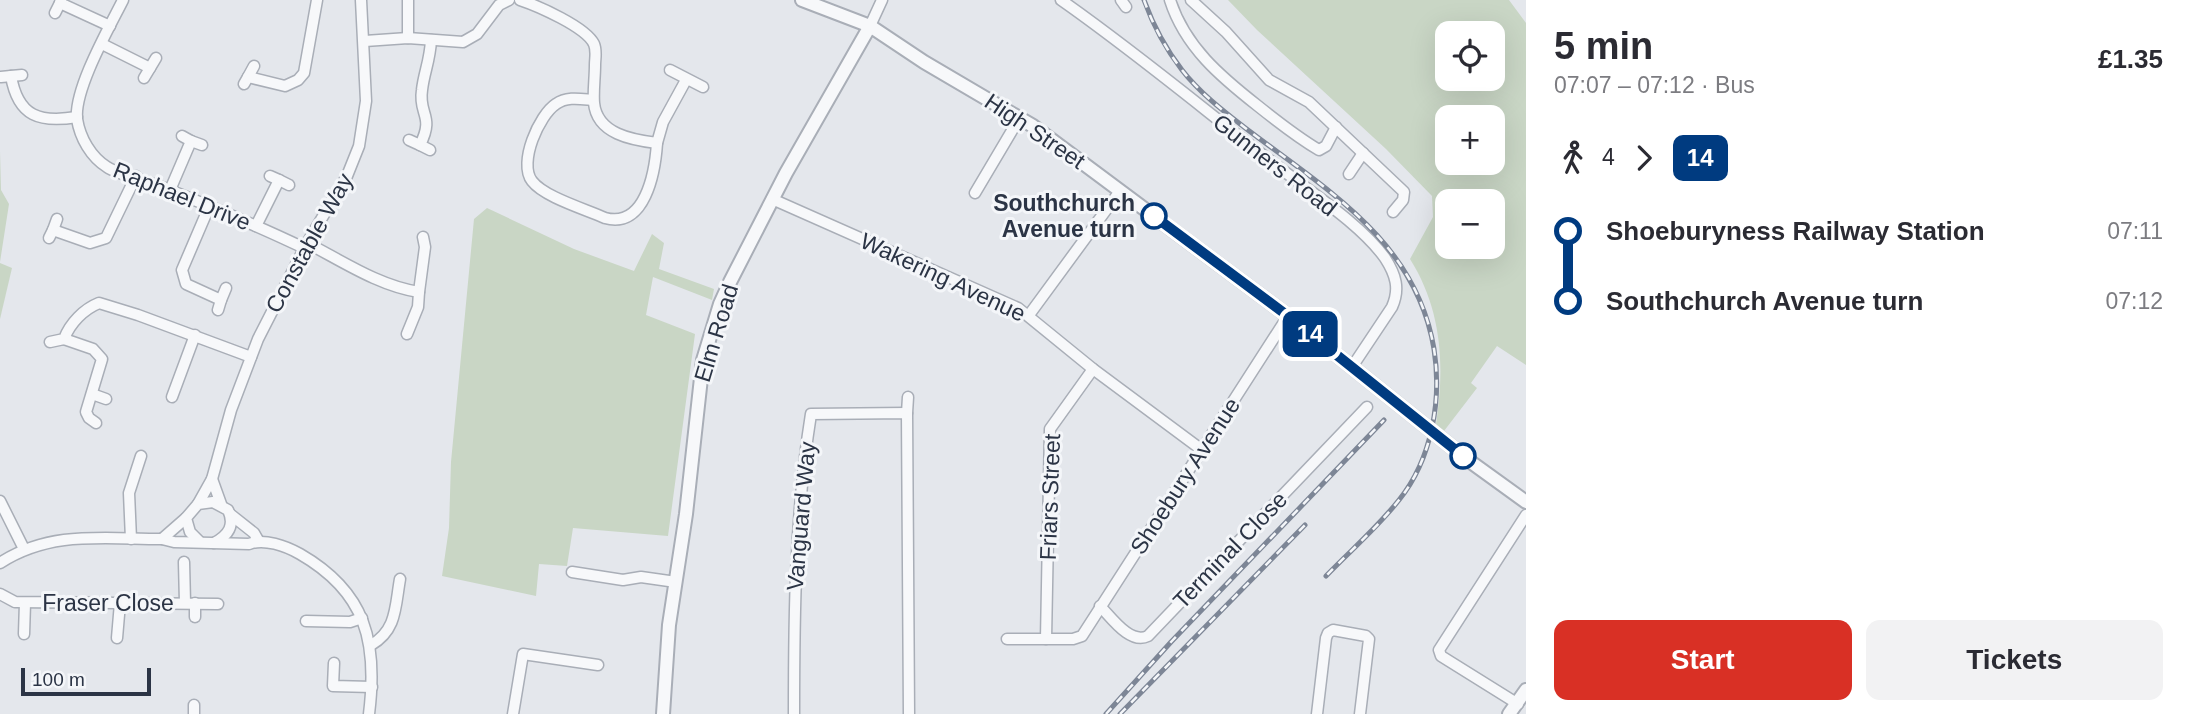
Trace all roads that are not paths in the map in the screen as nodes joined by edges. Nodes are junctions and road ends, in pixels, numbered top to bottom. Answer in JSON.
{"nodes":[{"id":1,"x":122,"y":0,"type":"edge"},
{"id":2,"x":317,"y":0,"type":"edge"},
{"id":3,"x":361,"y":0,"type":"edge"},
{"id":4,"x":408,"y":0,"type":"edge"},
{"id":5,"x":509,"y":0,"type":"edge"},
{"id":6,"x":520,"y":0,"type":"edge"},
{"id":7,"x":802,"y":0,"type":"edge"},
{"id":8,"x":882,"y":0,"type":"edge"},
{"id":9,"x":1062,"y":0,"type":"edge"},
{"id":10,"x":1170,"y":0,"type":"edge"},
{"id":11,"x":1191,"y":0,"type":"edge"},
{"id":12,"x":60,"y":1,"type":"edge"},
{"id":13,"x":55,"y":13,"type":"dead end"},
{"id":14,"x":110,"y":26,"type":"junction"},
{"id":15,"x":870,"y":26,"type":"junction"},
{"id":16,"x":408,"y":38,"type":"junction"},
{"id":17,"x":431,"y":40,"type":"junction"},
{"id":18,"x":365,"y":41,"type":"junction"},
{"id":19,"x":102,"y":44,"type":"junction"},
{"id":20,"x":254,"y":66,"type":"dead end"},
{"id":21,"x":670,"y":71,"type":"dead end"},
{"id":22,"x":22,"y":75,"type":"dead end"},
{"id":23,"x":6,"y":77,"type":"edge"},
{"id":24,"x":144,"y":78,"type":"dead end"},
{"id":25,"x":686,"y":80,"type":"junction"},
{"id":26,"x":703,"y":86,"type":"dead end"},
{"id":27,"x":593,"y":100,"type":"junction"},
{"id":28,"x":77,"y":117,"type":"junction"},
{"id":29,"x":1020,"y":117,"type":"junction"},
{"id":30,"x":1336,"y":127,"type":"junction"},
{"id":31,"x":409,"y":140,"type":"dead end"},
{"id":32,"x":657,"y":143,"type":"junction"},
{"id":33,"x":202,"y":145,"type":"dead end"},
{"id":34,"x":1363,"y":153,"type":"junction"},
{"id":35,"x":1349,"y":174,"type":"dead end"},
{"id":36,"x":135,"y":176,"type":"junction"},
{"id":37,"x":279,"y":180,"type":"dead end"},
{"id":38,"x":170,"y":190,"type":"junction"},
{"id":39,"x":1119,"y":191,"type":"junction"},
{"id":40,"x":975,"y":193,"type":"dead end"},
{"id":41,"x":772,"y":200,"type":"junction"},
{"id":42,"x":209,"y":207,"type":"junction"},
{"id":43,"x":1393,"y":212,"type":"dead end"},
{"id":44,"x":57,"y":219,"type":"dead end"},
{"id":45,"x":256,"y":226,"type":"junction"},
{"id":46,"x":423,"y":237,"type":"dead end"},
{"id":47,"x":305,"y":246,"type":"junction"},
{"id":48,"x":226,"y":288,"type":"dead end"},
{"id":49,"x":419,"y":292,"type":"junction"},
{"id":50,"x":1029,"y":316,"type":"junction"},
{"id":51,"x":1288,"y":316,"type":"junction"},
{"id":52,"x":407,"y":334,"type":"dead end"},
{"id":53,"x":195,"y":335,"type":"junction"},
{"id":54,"x":64,"y":339,"type":"junction"},
{"id":55,"x":50,"y":342,"type":"dead end"},
{"id":56,"x":251,"y":357,"type":"junction"},
{"id":57,"x":1352,"y":367,"type":"junction"},
{"id":58,"x":1093,"y":369,"type":"junction"},
{"id":59,"x":92,"y":394,"type":"junction"},
{"id":60,"x":172,"y":397,"type":"dead end"},
{"id":61,"x":908,"y":397,"type":"dead end"},
{"id":62,"x":106,"y":398,"type":"dead end"},
{"id":63,"x":1367,"y":407,"type":"dead end"},
{"id":64,"x":907,"y":413,"type":"junction"},
{"id":65,"x":1355,"y":420,"type":"junction"},
{"id":66,"x":96,"y":423,"type":"dead end"},
{"id":67,"x":1364,"y":428,"type":"dead end"},
{"id":68,"x":1202,"y":450,"type":"junction"},
{"id":69,"x":141,"y":456,"type":"dead end"},
{"id":70,"x":212,"y":479,"type":"junction"},
{"id":71,"x":0,"y":501,"type":"edge"},
{"id":72,"x":1526,"y":502,"type":"edge"},
{"id":73,"x":198,"y":504,"type":"junction"},
{"id":74,"x":221,"y":504,"type":"junction"},
{"id":75,"x":230,"y":514,"type":"junction"},
{"id":76,"x":1526,"y":515,"type":"edge"},
{"id":77,"x":186,"y":518,"type":"junction"},
{"id":78,"x":131,"y":539,"type":"junction"},
{"id":79,"x":162,"y":539,"type":"junction"},
{"id":80,"x":258,"y":540,"type":"junction"},
{"id":81,"x":200,"y":542,"type":"junction"},
{"id":82,"x":214,"y":542,"type":"junction"},
{"id":83,"x":23,"y":549,"type":"junction"},
{"id":84,"x":184,"y":562,"type":"dead end"},
{"id":85,"x":0,"y":563,"type":"edge"},
{"id":86,"x":400,"y":579,"type":"dead end"},
{"id":87,"x":676,"y":582,"type":"junction"},
{"id":88,"x":580,"y":586,"type":"dead end"},
{"id":89,"x":0,"y":594,"type":"edge"},
{"id":90,"x":25,"y":603,"type":"junction"},
{"id":91,"x":120,"y":603,"type":"junction"},
{"id":92,"x":190,"y":603,"type":"junction"},
{"id":93,"x":219,"y":604,"type":"dead end"},
{"id":94,"x":1100,"y":606,"type":"junction"},
{"id":95,"x":195,"y":618,"type":"dead end"},
{"id":96,"x":362,"y":618,"type":"junction"},
{"id":97,"x":306,"y":621,"type":"dead end"},
{"id":98,"x":24,"y":634,"type":"dead end"},
{"id":99,"x":117,"y":638,"type":"dead end"},
{"id":100,"x":1007,"y":639,"type":"dead end"},
{"id":101,"x":1046,"y":639,"type":"junction"},
{"id":102,"x":525,"y":641,"type":"dead end"},
{"id":103,"x":371,"y":645,"type":"junction"},
{"id":104,"x":523,"y":654,"type":"junction"},
{"id":105,"x":334,"y":663,"type":"dead end"},
{"id":106,"x":598,"y":665,"type":"dead end"},
{"id":107,"x":333,"y":686,"type":"junction"},
{"id":108,"x":372,"y":687,"type":"junction"},
{"id":109,"x":1526,"y":690,"type":"edge"},
{"id":110,"x":332,"y":699,"type":"dead end"},
{"id":111,"x":1514,"y":709,"type":"edge"},
{"id":112,"x":369,"y":714,"type":"edge"},
{"id":113,"x":513,"y":714,"type":"edge"},
{"id":114,"x":663,"y":714,"type":"edge"},
{"id":115,"x":794,"y":714,"type":"edge"},
{"id":116,"x":909,"y":714,"type":"edge"},
{"id":117,"x":1317,"y":714,"type":"edge"},
{"id":118,"x":1360,"y":714,"type":"edge"}],
"edges":[{"from":1,"to":14,"type":"street"},
{"from":2,"to":20,"type":"street"},
{"from":3,"to":18,"type":"street","name":"Constable Way"},
{"from":4,"to":16,"type":"street"},
{"from":5,"to":17,"type":"street"},
{"from":6,"to":27,"type":"street"},
{"from":7,"to":15,"type":"street","name":"High Street"},
{"from":8,"to":15,"type":"street"},
{"from":9,"to":57,"type":"street","name":"Gunners Road"},
{"from":10,"to":30,"type":"street"},
{"from":11,"to":30,"type":"street"},
{"from":12,"to":13,"type":"street"},
{"from":12,"to":14,"type":"street"},
{"from":14,"to":19,"type":"street"},
{"from":15,"to":29,"type":"street","name":"High Street"},
{"from":15,"to":41,"type":"street","name":"Elm Road"},
{"from":16,"to":17,"type":"street"},
{"from":16,"to":18,"type":"street"},
{"from":17,"to":31,"type":"street"},
{"from":18,"to":47,"type":"street","name":"Constable Way"},
{"from":19,"to":24,"type":"street"},
{"from":19,"to":28,"type":"street"},
{"from":21,"to":25,"type":"street"},
{"from":22,"to":23,"type":"street"},
{"from":23,"to":28,"type":"street"},
{"from":25,"to":26,"type":"street"},
{"from":25,"to":32,"type":"street"},
{"from":27,"to":32,"type":"street"},
{"from":27,"to":32,"type":"street"},
{"from":28,"to":36,"type":"street","name":"Raphael Drive"},
{"from":29,"to":39,"type":"street","name":"High Street"},
{"from":29,"to":40,"type":"street"},
{"from":30,"to":34,"type":"street"},
{"from":33,"to":38,"type":"street"},
{"from":34,"to":35,"type":"street"},
{"from":34,"to":43,"type":"street"},
{"from":36,"to":38,"type":"street","name":"Raphael Drive"},
{"from":36,"to":44,"type":"street"},
{"from":37,"to":45,"type":"street"},
{"from":38,"to":42,"type":"street","name":"Raphael Drive"},
{"from":39,"to":50,"type":"street"},
{"from":39,"to":51,"type":"street","name":"High Street"},
{"from":41,"to":50,"type":"street","name":"Wakering Avenue"},
{"from":41,"to":87,"type":"street","name":"Elm Road"},
{"from":42,"to":45,"type":"street","name":"Raphael Drive"},
{"from":42,"to":48,"type":"street"},
{"from":45,"to":47,"type":"street","name":"Raphael Drive"},
{"from":46,"to":49,"type":"street"},
{"from":47,"to":49,"type":"street","name":"Raphael Drive"},
{"from":47,"to":56,"type":"street","name":"Constable Way"},
{"from":49,"to":52,"type":"street"},
{"from":50,"to":58,"type":"street","name":"Wakering Avenue"},
{"from":51,"to":57,"type":"street","name":"High Street"},
{"from":51,"to":68,"type":"street","name":"Shoebury Avenue"},
{"from":53,"to":54,"type":"street"},
{"from":53,"to":56,"type":"street"},
{"from":53,"to":60,"type":"street"},
{"from":54,"to":55,"type":"street"},
{"from":54,"to":59,"type":"street"},
{"from":56,"to":70,"type":"street","name":"Constable Way"},
{"from":57,"to":72,"type":"street","name":"High Street"},
{"from":58,"to":68,"type":"street","name":"Wakering Avenue"},
{"from":58,"to":101,"type":"street","name":"Friars Street"},
{"from":59,"to":62,"type":"street"},
{"from":59,"to":66,"type":"street"},
{"from":61,"to":64,"type":"street"},
{"from":63,"to":65,"type":"street","name":"Terminal Close"},
{"from":64,"to":115,"type":"street","name":"Vanguard Way"},
{"from":64,"to":116,"type":"street"},
{"from":65,"to":67,"type":"street"},
{"from":65,"to":94,"type":"street","name":"Terminal Close"},
{"from":68,"to":94,"type":"street","name":"Shoebury Avenue"},
{"from":69,"to":78,"type":"street"},
{"from":70,"to":73,"type":"street","name":"Constable Way"},
{"from":70,"to":74,"type":"street"},
{"from":71,"to":83,"type":"street"},
{"from":73,"to":74,"type":"street"},
{"from":73,"to":77,"type":"street"},
{"from":74,"to":75,"type":"street"},
{"from":75,"to":80,"type":"street"},
{"from":75,"to":82,"type":"street"},
{"from":76,"to":111,"type":"street"},
{"from":77,"to":79,"type":"street"},
{"from":77,"to":81,"type":"street"},
{"from":78,"to":79,"type":"street"},
{"from":78,"to":83,"type":"street"},
{"from":79,"to":81,"type":"street"},
{"from":80,"to":82,"type":"street"},
{"from":80,"to":96,"type":"street"},
{"from":81,"to":82,"type":"street"},
{"from":83,"to":85,"type":"street"},
{"from":84,"to":92,"type":"street"},
{"from":86,"to":103,"type":"street"},
{"from":87,"to":88,"type":"street"},
{"from":87,"to":114,"type":"street","name":"Elm Road"},
{"from":89,"to":90,"type":"street","name":"Fraser Close"},
{"from":90,"to":91,"type":"street","name":"Fraser Close"},
{"from":90,"to":98,"type":"street"},
{"from":91,"to":92,"type":"street","name":"Fraser Close"},
{"from":91,"to":99,"type":"street"},
{"from":92,"to":93,"type":"street","name":"Fraser Close"},
{"from":92,"to":95,"type":"street"},
{"from":94,"to":101,"type":"street","name":"Shoebury Avenue"},
{"from":96,"to":97,"type":"street"},
{"from":96,"to":103,"type":"street"},
{"from":100,"to":101,"type":"street"},
{"from":102,"to":104,"type":"street"},
{"from":103,"to":108,"type":"street"},
{"from":104,"to":106,"type":"street"},
{"from":104,"to":113,"type":"street"},
{"from":105,"to":107,"type":"street"},
{"from":107,"to":108,"type":"street"},
{"from":107,"to":110,"type":"street"},
{"from":108,"to":112,"type":"street"},
{"from":109,"to":111,"type":"street"},
{"from":117,"to":118,"type":"street"}]}
